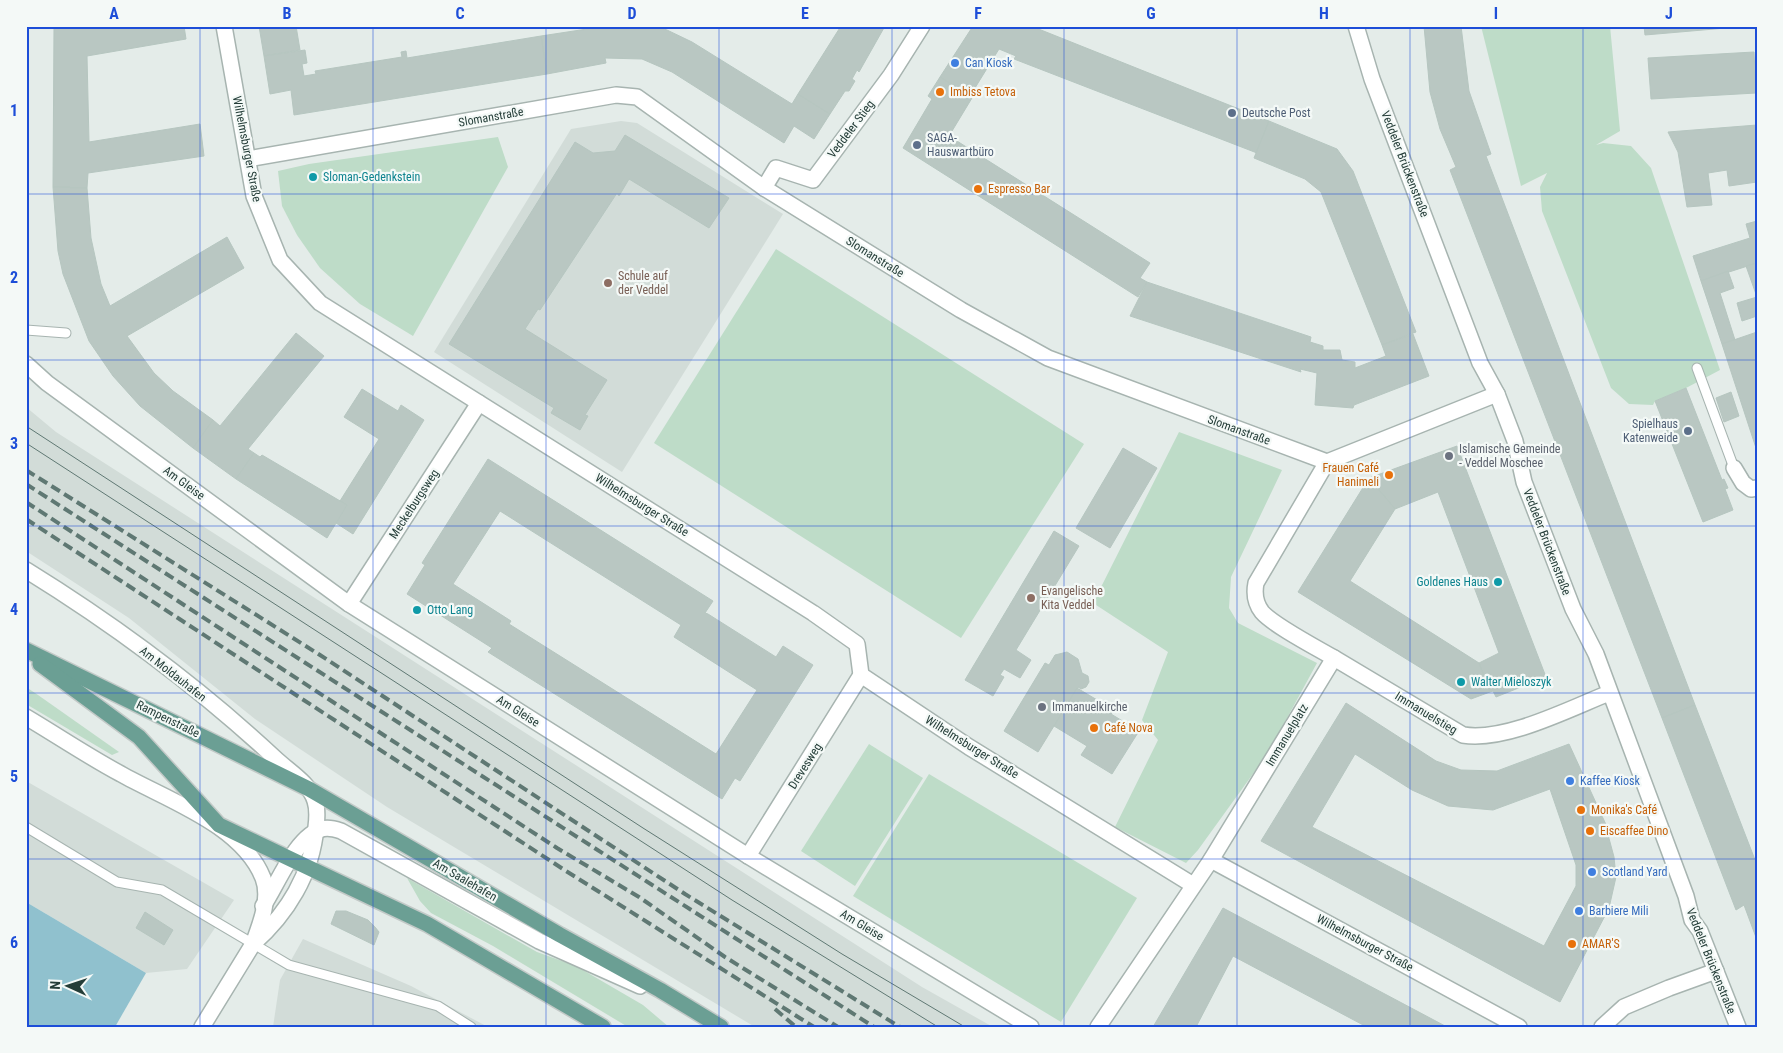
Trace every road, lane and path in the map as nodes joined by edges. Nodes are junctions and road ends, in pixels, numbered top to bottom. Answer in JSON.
{"nodes":[{"id":1,"x":224,"y":26,"type":"edge"},
{"id":2,"x":922,"y":26,"type":"edge"},
{"id":3,"x":1356,"y":26,"type":"edge"},
{"id":4,"x":248,"y":160,"type":"junction"},
{"id":5,"x":764,"y":188,"type":"junction"},
{"id":6,"x":26,"y":330,"type":"edge"},
{"id":7,"x":66,"y":333,"type":"dead end"},
{"id":8,"x":26,"y":364,"type":"edge"},
{"id":9,"x":1697,"y":368,"type":"dead end"},
{"id":10,"x":1497,"y":394,"type":"junction"},
{"id":11,"x":479,"y":403,"type":"junction"},
{"id":12,"x":1327,"y":462,"type":"junction"},
{"id":13,"x":1734,"y":468,"type":"joint"},
{"id":14,"x":1757,"y":488,"type":"edge"},
{"id":15,"x":26,"y":570,"type":"edge"},
{"id":16,"x":349,"y":604,"type":"junction"},
{"id":17,"x":26,"y":650,"type":"edge"},
{"id":18,"x":26,"y":654,"type":"edge"},
{"id":19,"x":1334,"y":658,"type":"junction"},
{"id":20,"x":861,"y":675,"type":"junction"},
{"id":21,"x":1609,"y":693,"type":"junction"},
{"id":22,"x":26,"y":717,"type":"edge"},
{"id":23,"x":310,"y":789,"type":"junction"},
{"id":24,"x":219,"y":825,"type":"junction"},
{"id":25,"x":26,"y":827,"type":"edge"},
{"id":26,"x":316,"y":831,"type":"junction"},
{"id":27,"x":748,"y":856,"type":"junction"},
{"id":28,"x":290,"y":859,"type":"junction"},
{"id":29,"x":1211,"y":860,"type":"junction"},
{"id":30,"x":308,"y":866,"type":"junction"},
{"id":31,"x":1193,"y":885,"type":"junction"},
{"id":32,"x":263,"y":906,"type":"junction"},
{"id":33,"x":253,"y":944,"type":"junction"},
{"id":34,"x":1716,"y":971,"type":"junction"},
{"id":35,"x":660,"y":990,"type":"junction"},
{"id":36,"x":202,"y":1027,"type":"edge"},
{"id":37,"x":471,"y":1027,"type":"edge"},
{"id":38,"x":603,"y":1027,"type":"edge"},
{"id":39,"x":721,"y":1027,"type":"edge"},
{"id":40,"x":1031,"y":1027,"type":"edge"},
{"id":41,"x":1098,"y":1027,"type":"edge"},
{"id":42,"x":1519,"y":1027,"type":"edge"},
{"id":43,"x":1602,"y":1027,"type":"edge"},
{"id":44,"x":1738,"y":1027,"type":"edge"}],
"edges":[{"from":1,"to":4,"type":"street","name":"Wilhelmsburger Straße"},
{"from":2,"to":5,"type":"street","name":"Veddeler Stieg"},
{"from":3,"to":10,"type":"street","name":"Veddeler Brückenstraße"},
{"from":4,"to":5,"type":"street","name":"Slomanstraße"},
{"from":4,"to":11,"type":"street","name":"Wilhelmsburger Straße"},
{"from":5,"to":12,"type":"street","name":"Slomanstraße"},
{"from":6,"to":7,"type":"lane"},
{"from":8,"to":16,"type":"street","name":"Am Gleise"},
{"from":9,"to":13,"type":"lane"},
{"from":10,"to":12,"type":"street"},
{"from":10,"to":21,"type":"street","name":"Veddeler Brückenstraße"},
{"from":11,"to":16,"type":"street","name":"Meckelburgsweg"},
{"from":11,"to":20,"type":"street","name":"Wilhelmsburger Straße"},
{"from":12,"to":19,"type":"street"},
{"from":13,"to":14,"type":"street"},
{"from":15,"to":23,"type":"street","name":"Am Moldauhafen"},
{"from":16,"to":27,"type":"street","name":"Am Gleise"},
{"from":17,"to":23,"type":"main road","name":"Rampenstraße"},
{"from":18,"to":24,"type":"main road","name":"Rampenstraße"},
{"from":19,"to":21,"type":"street","name":"Immanuelstieg"},
{"from":19,"to":29,"type":"street","name":"Immanuelplatz"},
{"from":20,"to":27,"type":"street","name":"Drevesweg"},
{"from":20,"to":31,"type":"street","name":"Wilhelmsburger Straße"},
{"from":21,"to":34,"type":"street","name":"Veddeler Brückenstraße"},
{"from":22,"to":24,"type":"street"},
{"from":23,"to":26,"type":"street"},
{"from":23,"to":35,"type":"main road","name":"Am Saalehafen"},
{"from":24,"to":28,"type":"main road"},
{"from":24,"to":32,"type":"street"},
{"from":25,"to":33,"type":"lane"},
{"from":26,"to":28,"type":"street"},
{"from":26,"to":30,"type":"street"},
{"from":26,"to":35,"type":"street","name":"Am Saalehafen"},
{"from":27,"to":40,"type":"street","name":"Am Gleise"},
{"from":28,"to":30,"type":"main road"},
{"from":28,"to":32,"type":"street"},
{"from":29,"to":31,"type":"street","name":"Immanuelplatz"},
{"from":29,"to":42,"type":"street","name":"Wilhelmsburger Straße"},
{"from":30,"to":33,"type":"street"},
{"from":30,"to":38,"type":"main road"},
{"from":31,"to":41,"type":"street","name":"Immanuelplatz"},
{"from":32,"to":33,"type":"street"},
{"from":33,"to":36,"type":"street"},
{"from":33,"to":37,"type":"lane"},
{"from":34,"to":43,"type":"street"},
{"from":34,"to":44,"type":"street","name":"Veddeler Brückenstraße"},
{"from":35,"to":39,"type":"main road","name":"Am Saalehafen"}]}
